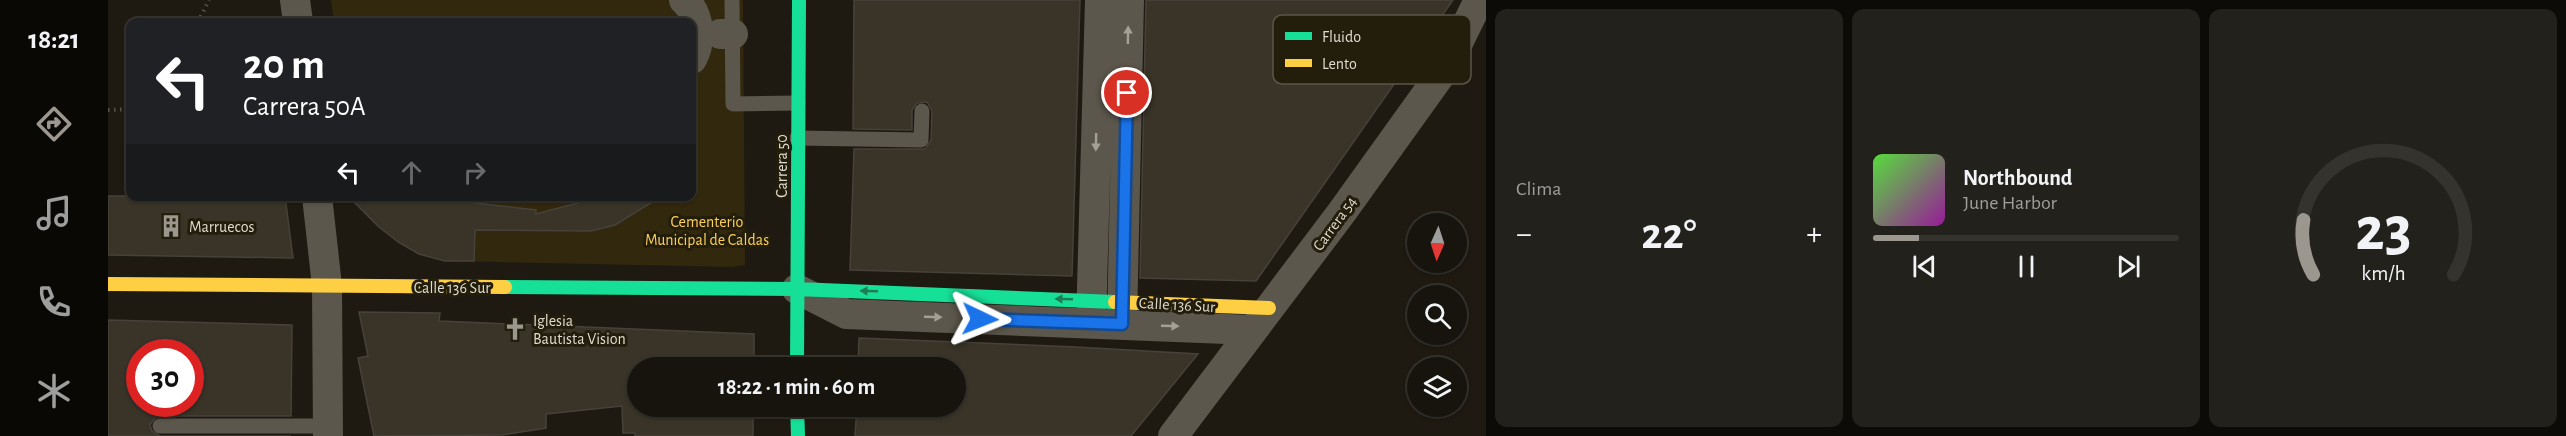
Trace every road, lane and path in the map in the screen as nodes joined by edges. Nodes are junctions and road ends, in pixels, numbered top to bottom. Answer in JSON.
{"nodes":[{"id":1,"x":209,"y":0,"type":"edge"},
{"id":2,"x":295,"y":0,"type":"edge"},
{"id":3,"x":684,"y":0,"type":"edge"},
{"id":4,"x":732,"y":0,"type":"edge"},
{"id":5,"x":799,"y":0,"type":"edge"},
{"id":6,"x":1100,"y":0,"type":"edge"},
{"id":7,"x":1129,"y":0,"type":"edge"},
{"id":8,"x":1479,"y":0,"type":"edge"},
{"id":9,"x":1471,"y":16,"type":"edge"},
{"id":10,"x":200,"y":18,"type":"edge"},
{"id":11,"x":297,"y":18,"type":"edge"},
{"id":12,"x":711,"y":39,"type":"edge"},
{"id":13,"x":1434,"y":84,"type":"edge"},
{"id":14,"x":798,"y":104,"type":"junction"},
{"id":15,"x":126,"y":109,"type":"edge"},
{"id":16,"x":108,"y":110,"type":"edge"},
{"id":17,"x":922,"y":111,"type":"dead end"},
{"id":18,"x":798,"y":138,"type":"junction"},
{"id":19,"x":318,"y":201,"type":"edge"},
{"id":20,"x":108,"y":284,"type":"edge"},
{"id":21,"x":327,"y":286,"type":"junction"},
{"id":22,"x":797,"y":289,"type":"junction"},
{"id":23,"x":1092,"y":312,"type":"junction"},
{"id":24,"x":1122,"y":313,"type":"junction"},
{"id":25,"x":1261,"y":319,"type":"junction"},
{"id":26,"x":797,"y":357,"type":"edge"},
{"id":27,"x":797,"y":417,"type":"edge"},
{"id":28,"x":160,"y":426,"type":"dead end"},
{"id":29,"x":328,"y":431,"type":"edge"},
{"id":30,"x":798,"y":436,"type":"edge"},
{"id":31,"x":1173,"y":436,"type":"edge"}],
"edges":[{"from":1,"to":10,"type":"path"},
{"from":2,"to":11,"type":"street"},
{"from":3,"to":12,"type":"street"},
{"from":4,"to":12,"type":"lane"},
{"from":5,"to":14,"type":"street","name":"Carrera 50"},
{"from":6,"to":23,"type":"street","one_way":true},
{"from":24,"to":7,"type":"street","one_way":true},
{"from":8,"to":9,"type":"street","name":"Carrera 54"},
{"from":12,"to":14,"type":"lane"},
{"from":13,"to":25,"type":"street","name":"Carrera 54"},
{"from":14,"to":18,"type":"street","name":"Carrera 50"},
{"from":15,"to":16,"type":"path"},
{"from":17,"to":18,"type":"lane"},
{"from":18,"to":22,"type":"street","name":"Carrera 50"},
{"from":19,"to":21,"type":"street"},
{"from":20,"to":21,"type":"street","name":"Calle 136 Sur"},
{"from":21,"to":22,"type":"street","name":"Calle 136 Sur"},
{"from":21,"to":29,"type":"street"},
{"from":22,"to":23,"type":"street","name":"Calle 136 Sur"},
{"from":22,"to":26,"type":"street","name":"Carrera 50"},
{"from":23,"to":24,"type":"street","name":"Calle 136 Sur"},
{"from":24,"to":25,"type":"street","name":"Calle 136 Sur"},
{"from":25,"to":31,"type":"street","name":"Carrera 54"},
{"from":27,"to":30,"type":"street"},
{"from":28,"to":29,"type":"lane"}]}
